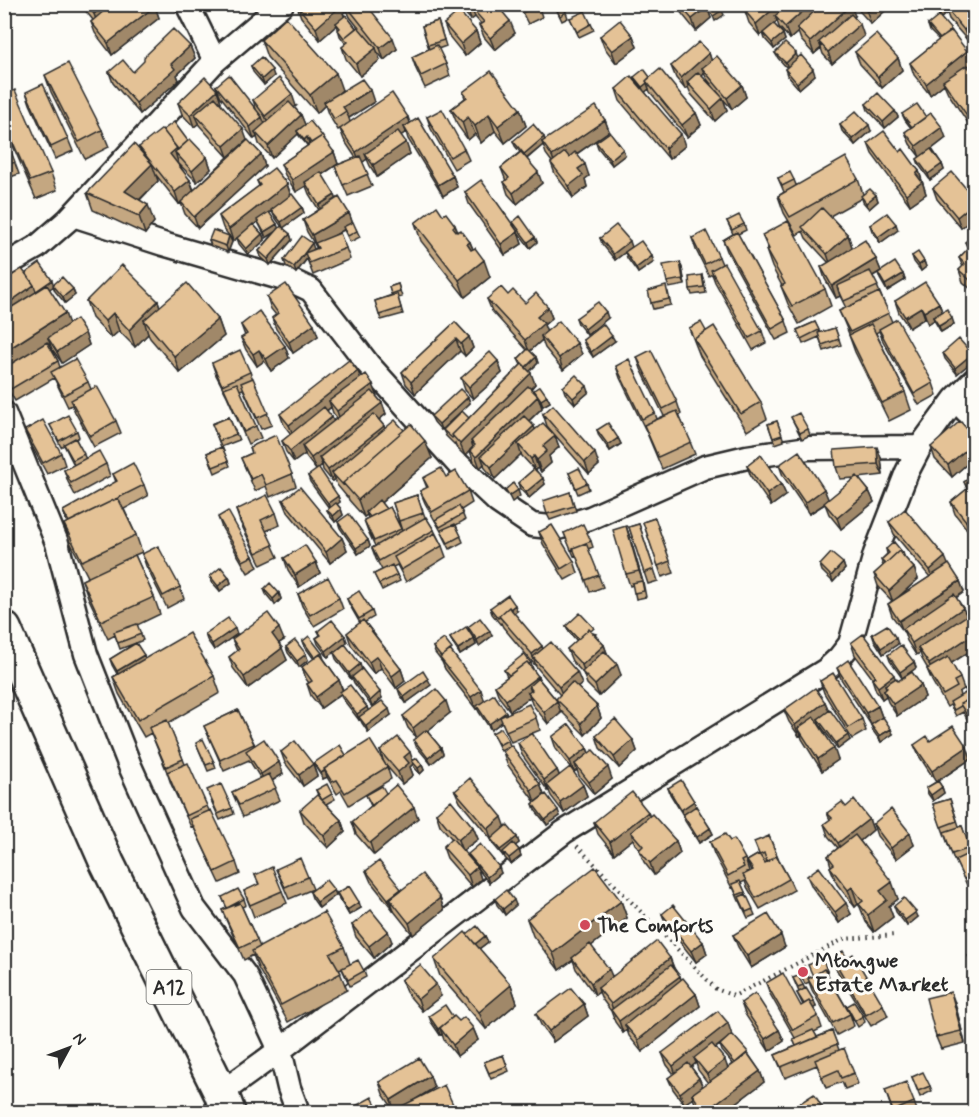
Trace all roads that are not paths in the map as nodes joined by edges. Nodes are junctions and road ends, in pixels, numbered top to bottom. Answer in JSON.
{"nodes":[{"id":1,"x":187,"y":4,"type":"edge"},
{"id":2,"x":282,"y":4,"type":"edge"},
{"id":3,"x":215,"y":61,"type":"junction"},
{"id":4,"x":79,"y":217,"type":"dead end"},
{"id":5,"x":4,"y":266,"type":"edge"},
{"id":6,"x":975,"y":380,"type":"edge"},
{"id":7,"x":955,"y":399,"type":"junction"},
{"id":8,"x":4,"y":413,"type":"edge"},
{"id":9,"x":975,"y":419,"type":"edge"},
{"id":10,"x":920,"y":447,"type":"junction"},
{"id":11,"x":4,"y":630,"type":"edge"},
{"id":12,"x":280,"y":1050,"type":"junction"},
{"id":13,"x":225,"y":1103,"type":"edge"},
{"id":14,"x":298,"y":1113,"type":"edge"}],
"edges":[{"from":1,"to":3,"type":"street"},
{"from":2,"to":3,"type":"street"},
{"from":3,"to":5,"type":"street"},
{"from":4,"to":10,"type":"street"},
{"from":6,"to":7,"type":"street"},
{"from":7,"to":9,"type":"street"},
{"from":7,"to":10,"type":"street"},
{"from":8,"to":12,"type":"street"},
{"from":10,"to":12,"type":"street"},
{"from":11,"to":13,"type":"highway","number":"A12"},
{"from":12,"to":13,"type":"street"},
{"from":12,"to":14,"type":"street"}]}
